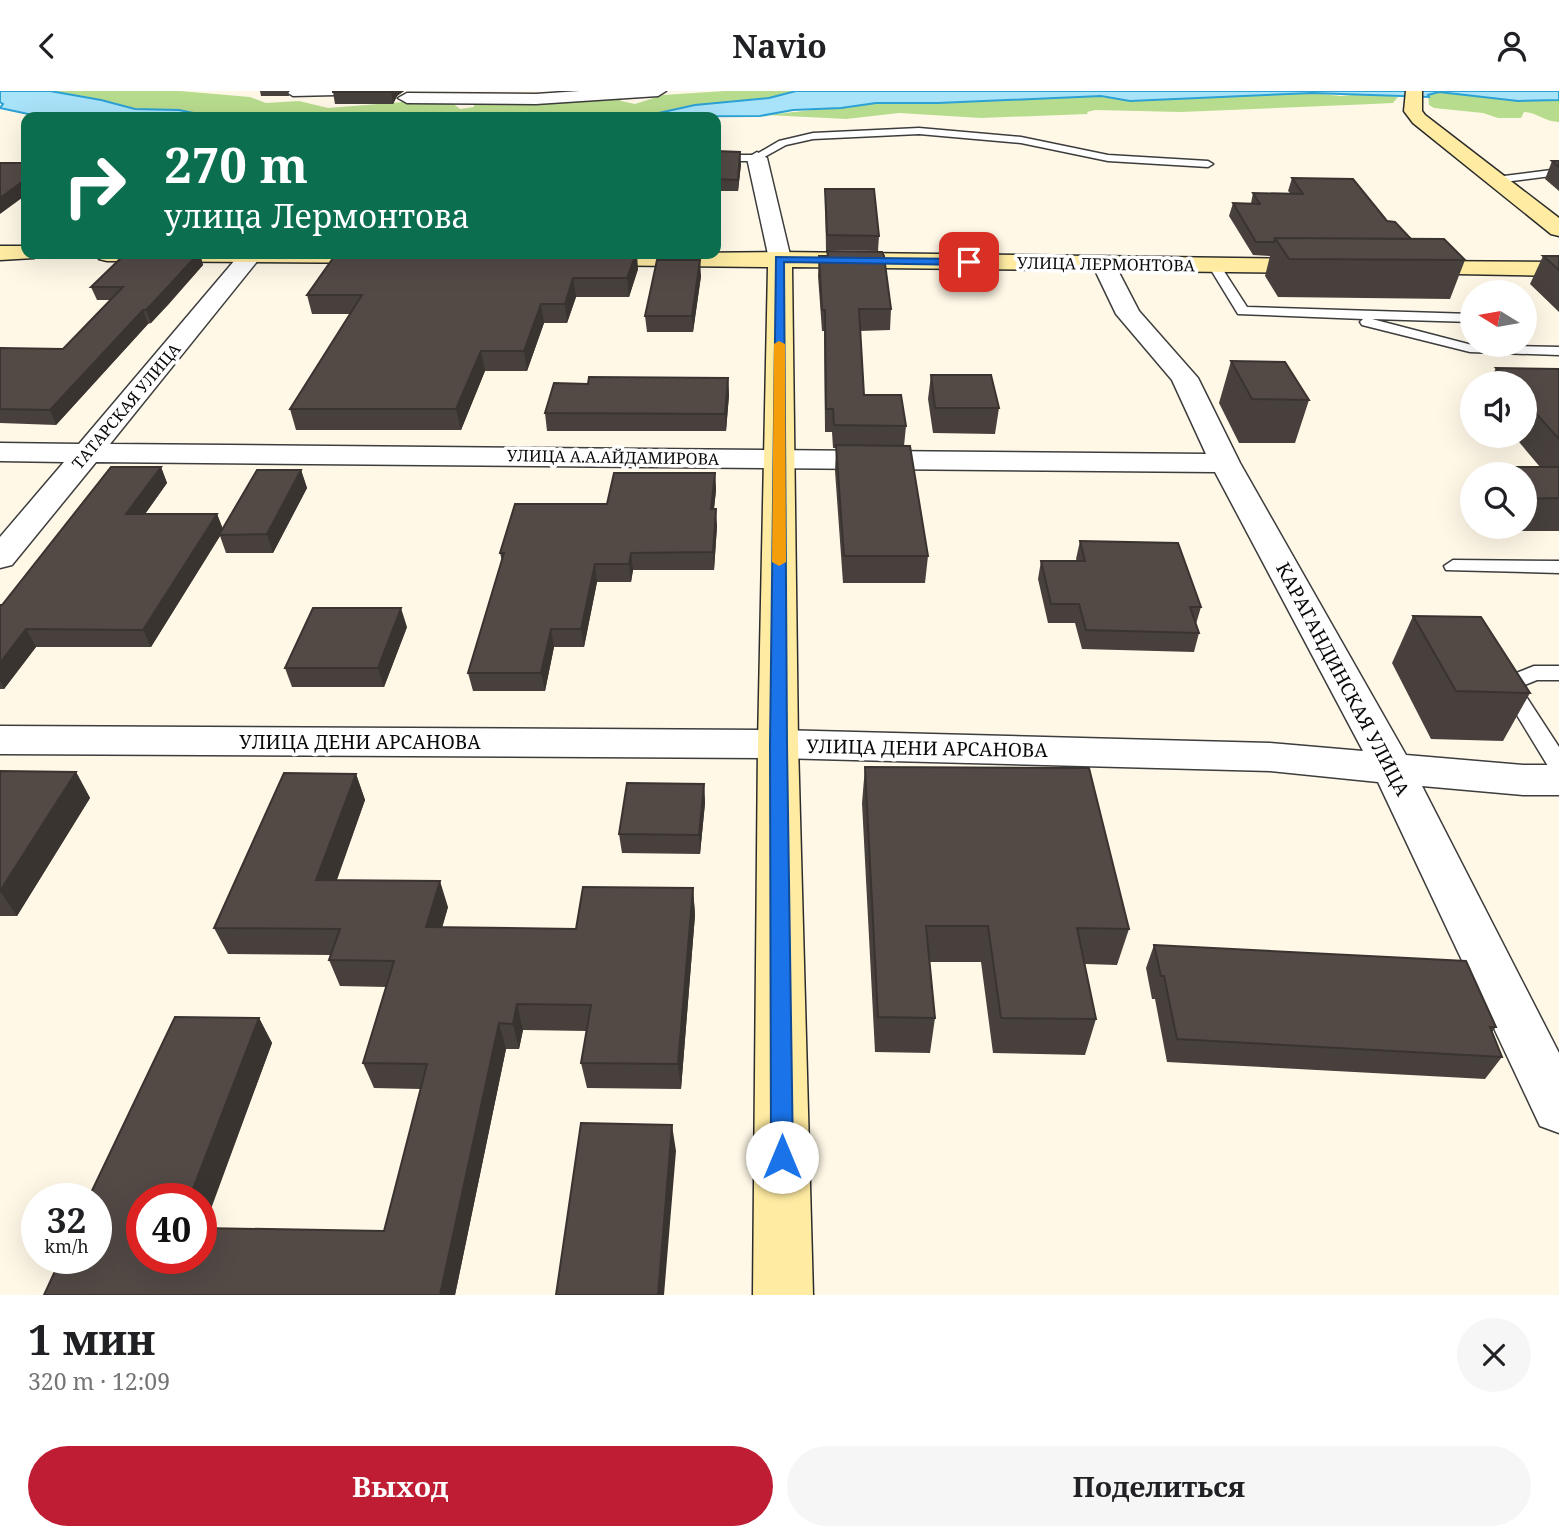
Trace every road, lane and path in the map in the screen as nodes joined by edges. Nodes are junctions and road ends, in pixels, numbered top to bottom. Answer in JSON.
{"nodes":[{"id":1,"x":295,"y":91,"type":"edge"},
{"id":2,"x":379,"y":91,"type":"edge"},
{"id":3,"x":657,"y":91,"type":"edge"},
{"id":4,"x":582,"y":93,"type":"edge"},
{"id":5,"x":473,"y":95,"type":"edge"},
{"id":6,"x":407,"y":98,"type":"dead end"},
{"id":7,"x":1414,"y":101,"type":"edge"},
{"id":8,"x":721,"y":158,"type":"edge"},
{"id":9,"x":757,"y":158,"type":"junction"},
{"id":10,"x":1208,"y":164,"type":"dead end"},
{"id":11,"x":1559,"y":173,"type":"edge"},
{"id":12,"x":1496,"y":180,"type":"junction"},
{"id":13,"x":1559,"y":229,"type":"edge"},
{"id":14,"x":0,"y":253,"type":"edge"},
{"id":15,"x":21,"y":253,"type":"edge"},
{"id":16,"x":721,"y":258,"type":"edge"},
{"id":17,"x":247,"y":259,"type":"edge"},
{"id":18,"x":780,"y":259,"type":"junction"},
{"id":19,"x":1104,"y":264,"type":"junction"},
{"id":20,"x":1214,"y":265,"type":"junction"},
{"id":21,"x":1338,"y":267,"type":"edge"},
{"id":22,"x":1393,"y":267,"type":"edge"},
{"id":23,"x":1559,"y":269,"type":"edge"},
{"id":24,"x":1331,"y":313,"type":"junction"},
{"id":25,"x":1460,"y":317,"type":"edge"},
{"id":26,"x":1460,"y":345,"type":"edge"},
{"id":27,"x":1537,"y":350,"type":"edge"},
{"id":28,"x":1559,"y":351,"type":"edge"},
{"id":29,"x":0,"y":452,"type":"edge"},
{"id":30,"x":88,"y":453,"type":"junction"},
{"id":31,"x":779,"y":459,"type":"junction"},
{"id":32,"x":1225,"y":463,"type":"junction"},
{"id":33,"x":0,"y":558,"type":"edge"},
{"id":34,"x":1452,"y":566,"type":"dead end"},
{"id":35,"x":1559,"y":567,"type":"edge"},
{"id":36,"x":1559,"y":673,"type":"edge"},
{"id":37,"x":0,"y":740,"type":"edge"},
{"id":38,"x":779,"y":744,"type":"junction"},
{"id":39,"x":1559,"y":765,"type":"edge"},
{"id":40,"x":1392,"y":767,"type":"junction"},
{"id":41,"x":1559,"y":780,"type":"edge"},
{"id":42,"x":1549,"y":1069,"type":"edge"},
{"id":43,"x":1559,"y":1108,"type":"edge"},
{"id":44,"x":783,"y":1295,"type":"edge"}],
"edges":[{"from":1,"to":2,"type":"lane"},
{"from":3,"to":4,"type":"street"},
{"from":4,"to":5,"type":"street"},
{"from":5,"to":6,"type":"street"},
{"from":7,"to":12,"type":"street"},
{"from":8,"to":9,"type":"lane"},
{"from":9,"to":10,"type":"lane"},
{"from":9,"to":18,"type":"street"},
{"from":11,"to":12,"type":"lane"},
{"from":12,"to":13,"type":"street"},
{"from":14,"to":15,"type":"street"},
{"from":16,"to":18,"type":"street","name":"УЛИЦА ЛЕРМОНТОВА"},
{"from":17,"to":30,"type":"street","name":"ТАТАРСКАЯ УЛИЦА"},
{"from":18,"to":19,"type":"street","name":"УЛИЦА ЛЕРМОНТОВА"},
{"from":18,"to":31,"type":"street"},
{"from":19,"to":20,"type":"street","name":"УЛИЦА ЛЕРМОНТОВА"},
{"from":19,"to":32,"type":"street","name":"КАРАГАНДИНСКАЯ УЛИЦА"},
{"from":20,"to":21,"type":"street","name":"УЛИЦА ЛЕРМОНТОВА"},
{"from":20,"to":24,"type":"lane"},
{"from":22,"to":23,"type":"street"},
{"from":24,"to":25,"type":"lane"},
{"from":24,"to":26,"type":"lane"},
{"from":27,"to":28,"type":"lane"},
{"from":29,"to":30,"type":"street","name":"УЛИЦА А.А.АЙДАМИРОВА"},
{"from":30,"to":31,"type":"street","name":"УЛИЦА А.А.АЙДАМИРОВА"},
{"from":30,"to":33,"type":"street","name":"ТАТАРСКАЯ УЛИЦА"},
{"from":31,"to":32,"type":"street","name":"УЛИЦА А.А.АЙДАМИРОВА"},
{"from":31,"to":38,"type":"street"},
{"from":32,"to":40,"type":"street","name":"КАРАГАНДИНСКАЯ УЛИЦА"},
{"from":34,"to":35,"type":"lane"},
{"from":36,"to":39,"type":"lane"},
{"from":37,"to":38,"type":"street","name":"УЛИЦА ДЕНИ АРСАНОВА"},
{"from":38,"to":40,"type":"street","name":"УЛИЦА ДЕНИ АРСАНОВА"},
{"from":38,"to":44,"type":"street"},
{"from":40,"to":41,"type":"street","name":"УЛИЦА ДЕНИ АРСАНОВА"},
{"from":40,"to":42,"type":"street","name":"КАРАГАНДИНСКАЯ УЛИЦА"},
{"from":42,"to":43,"type":"street","name":"КАРАГАНДИНСКАЯ УЛИЦА"}]}
